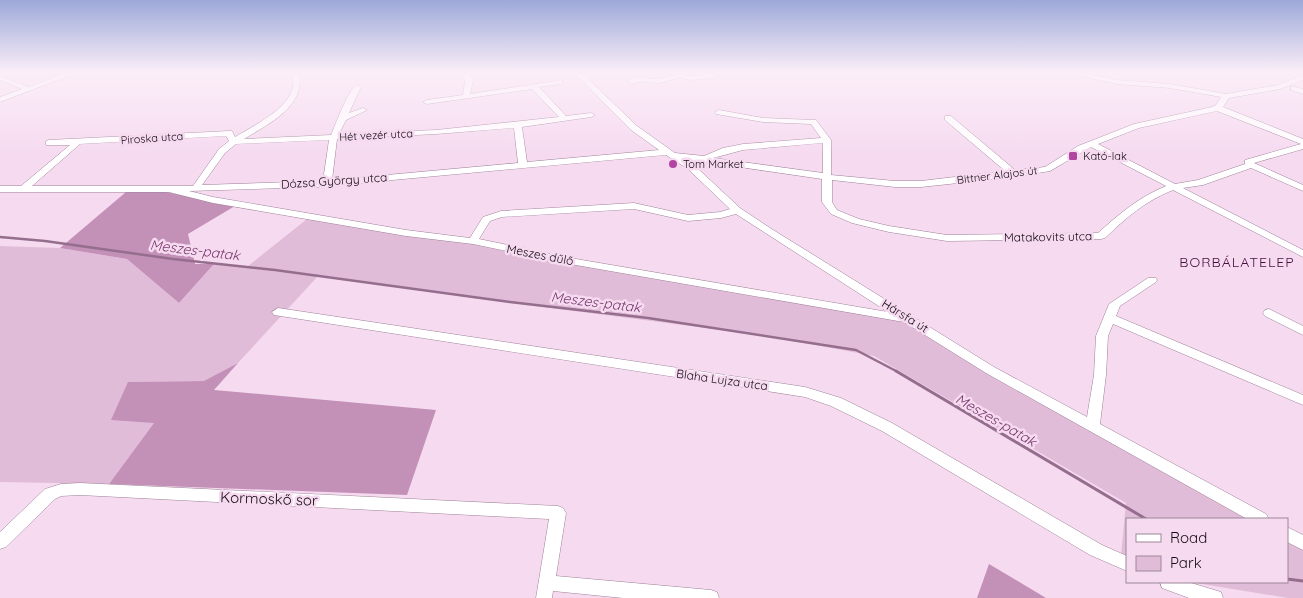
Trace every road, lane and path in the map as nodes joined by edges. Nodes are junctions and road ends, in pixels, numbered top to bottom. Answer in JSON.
{"nodes":[{"id":1,"x":289,"y":101,"type":"edge"},
{"id":2,"x":350,"y":101,"type":"edge"},
{"id":3,"x":436,"y":101,"type":"edge"},
{"id":4,"x":548,"y":101,"type":"edge"},
{"id":5,"x":606,"y":101,"type":"edge"},
{"id":6,"x":1222,"y":101,"type":"edge"},
{"id":7,"x":427,"y":102,"type":"dead end"},
{"id":8,"x":1216,"y":108,"type":"junction"},
{"id":9,"x":363,"y":110,"type":"dead end"},
{"id":10,"x":719,"y":112,"type":"dead end"},
{"id":11,"x":591,"y":115,"type":"dead end"},
{"id":12,"x":344,"y":118,"type":"junction"},
{"id":13,"x":564,"y":118,"type":"junction"},
{"id":14,"x":948,"y":118,"type":"dead end"},
{"id":15,"x":518,"y":125,"type":"junction"},
{"id":16,"x":332,"y":138,"type":"junction"},
{"id":17,"x":827,"y":140,"type":"junction"},
{"id":18,"x":78,"y":142,"type":"junction"},
{"id":19,"x":234,"y":142,"type":"junction"},
{"id":20,"x":49,"y":143,"type":"dead end"},
{"id":21,"x":1091,"y":144,"type":"junction"},
{"id":22,"x":1303,"y":144,"type":"edge"},
{"id":23,"x":669,"y":153,"type":"junction"},
{"id":24,"x":704,"y":160,"type":"junction"},
{"id":25,"x":523,"y":164,"type":"junction"},
{"id":26,"x":1251,"y":165,"type":"junction"},
{"id":27,"x":1014,"y":174,"type":"junction"},
{"id":28,"x":829,"y":178,"type":"junction"},
{"id":29,"x":327,"y":183,"type":"junction"},
{"id":30,"x":1172,"y":187,"type":"junction"},
{"id":31,"x":196,"y":188,"type":"junction"},
{"id":32,"x":1303,"y":188,"type":"edge"},
{"id":33,"x":0,"y":189,"type":"edge"},
{"id":34,"x":23,"y":189,"type":"junction"},
{"id":35,"x":172,"y":190,"type":"junction"},
{"id":36,"x":737,"y":210,"type":"junction"},
{"id":37,"x":474,"y":241,"type":"junction"},
{"id":38,"x":1303,"y":254,"type":"edge"},
{"id":39,"x":1152,"y":280,"type":"dead end"},
{"id":40,"x":278,"y":312,"type":"dead end"},
{"id":41,"x":1269,"y":313,"type":"dead end"},
{"id":42,"x":1110,"y":318,"type":"junction"},
{"id":43,"x":910,"y":319,"type":"junction"},
{"id":44,"x":1303,"y":331,"type":"edge"},
{"id":45,"x":1303,"y":400,"type":"edge"},
{"id":46,"x":1093,"y":426,"type":"junction"},
{"id":47,"x":1259,"y":518,"type":"edge"},
{"id":48,"x":1288,"y":535,"type":"edge"},
{"id":49,"x":0,"y":542,"type":"edge"},
{"id":50,"x":1303,"y":543,"type":"edge"},
{"id":51,"x":1126,"y":564,"type":"edge"},
{"id":52,"x":1171,"y":583,"type":"edge"},
{"id":53,"x":545,"y":590,"type":"edge"},
{"id":54,"x":711,"y":598,"type":"edge"},
{"id":55,"x":1215,"y":598,"type":"edge"}],
"edges":[{"from":1,"to":19,"type":"street"},
{"from":2,"to":12,"type":"street"},
{"from":3,"to":7,"type":"street"},
{"from":4,"to":13,"type":"street"},
{"from":5,"to":23,"type":"street","name":"Hársfa út"},
{"from":6,"to":8,"type":"street"},
{"from":8,"to":21,"type":"street","name":"Bittner Alajos út"},
{"from":8,"to":22,"type":"street"},
{"from":9,"to":12,"type":"street"},
{"from":10,"to":17,"type":"street"},
{"from":11,"to":13,"type":"street","name":"Hét vezér utca"},
{"from":12,"to":16,"type":"street"},
{"from":13,"to":15,"type":"street","name":"Hét vezér utca"},
{"from":14,"to":27,"type":"street"},
{"from":15,"to":16,"type":"street","name":"Hét vezér utca"},
{"from":15,"to":25,"type":"street"},
{"from":16,"to":19,"type":"street","name":"Hét vezér utca"},
{"from":16,"to":29,"type":"street"},
{"from":17,"to":24,"type":"street"},
{"from":17,"to":28,"type":"street","name":"Matakovits utca"},
{"from":18,"to":19,"type":"street","name":"Piroska utca"},
{"from":18,"to":20,"type":"street"},
{"from":18,"to":34,"type":"street"},
{"from":19,"to":31,"type":"street"},
{"from":21,"to":27,"type":"street","name":"Bittner Alajos út"},
{"from":21,"to":30,"type":"street"},
{"from":22,"to":26,"type":"street","name":"Matakovits utca"},
{"from":23,"to":24,"type":"street","name":"Bittner Alajos út"},
{"from":23,"to":25,"type":"street","name":"Dózsa György utca"},
{"from":23,"to":36,"type":"street","name":"Hársfa út"},
{"from":24,"to":28,"type":"street","name":"Bittner Alajos út"},
{"from":25,"to":29,"type":"street","name":"Dózsa György utca"},
{"from":26,"to":30,"type":"street","name":"Matakovits utca"},
{"from":26,"to":32,"type":"street"},
{"from":27,"to":28,"type":"street","name":"Bittner Alajos út"},
{"from":28,"to":30,"type":"street","name":"Matakovits utca"},
{"from":29,"to":31,"type":"street","name":"Dózsa György utca"},
{"from":30,"to":38,"type":"street"},
{"from":31,"to":35,"type":"street","name":"Dózsa György utca"},
{"from":33,"to":34,"type":"street","name":"Dózsa György utca"},
{"from":34,"to":35,"type":"street","name":"Dózsa György utca"},
{"from":35,"to":37,"type":"street","name":"Meszes dűlő"},
{"from":36,"to":37,"type":"street"},
{"from":36,"to":43,"type":"street","name":"Hársfa út"},
{"from":37,"to":43,"type":"street","name":"Meszes dűlő"},
{"from":39,"to":42,"type":"street"},
{"from":40,"to":51,"type":"street","name":"Blaha Lujza utca"},
{"from":41,"to":44,"type":"street"},
{"from":42,"to":45,"type":"street"},
{"from":42,"to":46,"type":"street"},
{"from":43,"to":46,"type":"street","name":"Hársfa út"},
{"from":46,"to":47,"type":"street","name":"Hársfa út"},
{"from":48,"to":50,"type":"street"},
{"from":49,"to":53,"type":"street","name":"Kormoskő sor"},
{"from":52,"to":55,"type":"street"},
{"from":53,"to":54,"type":"street"}]}
